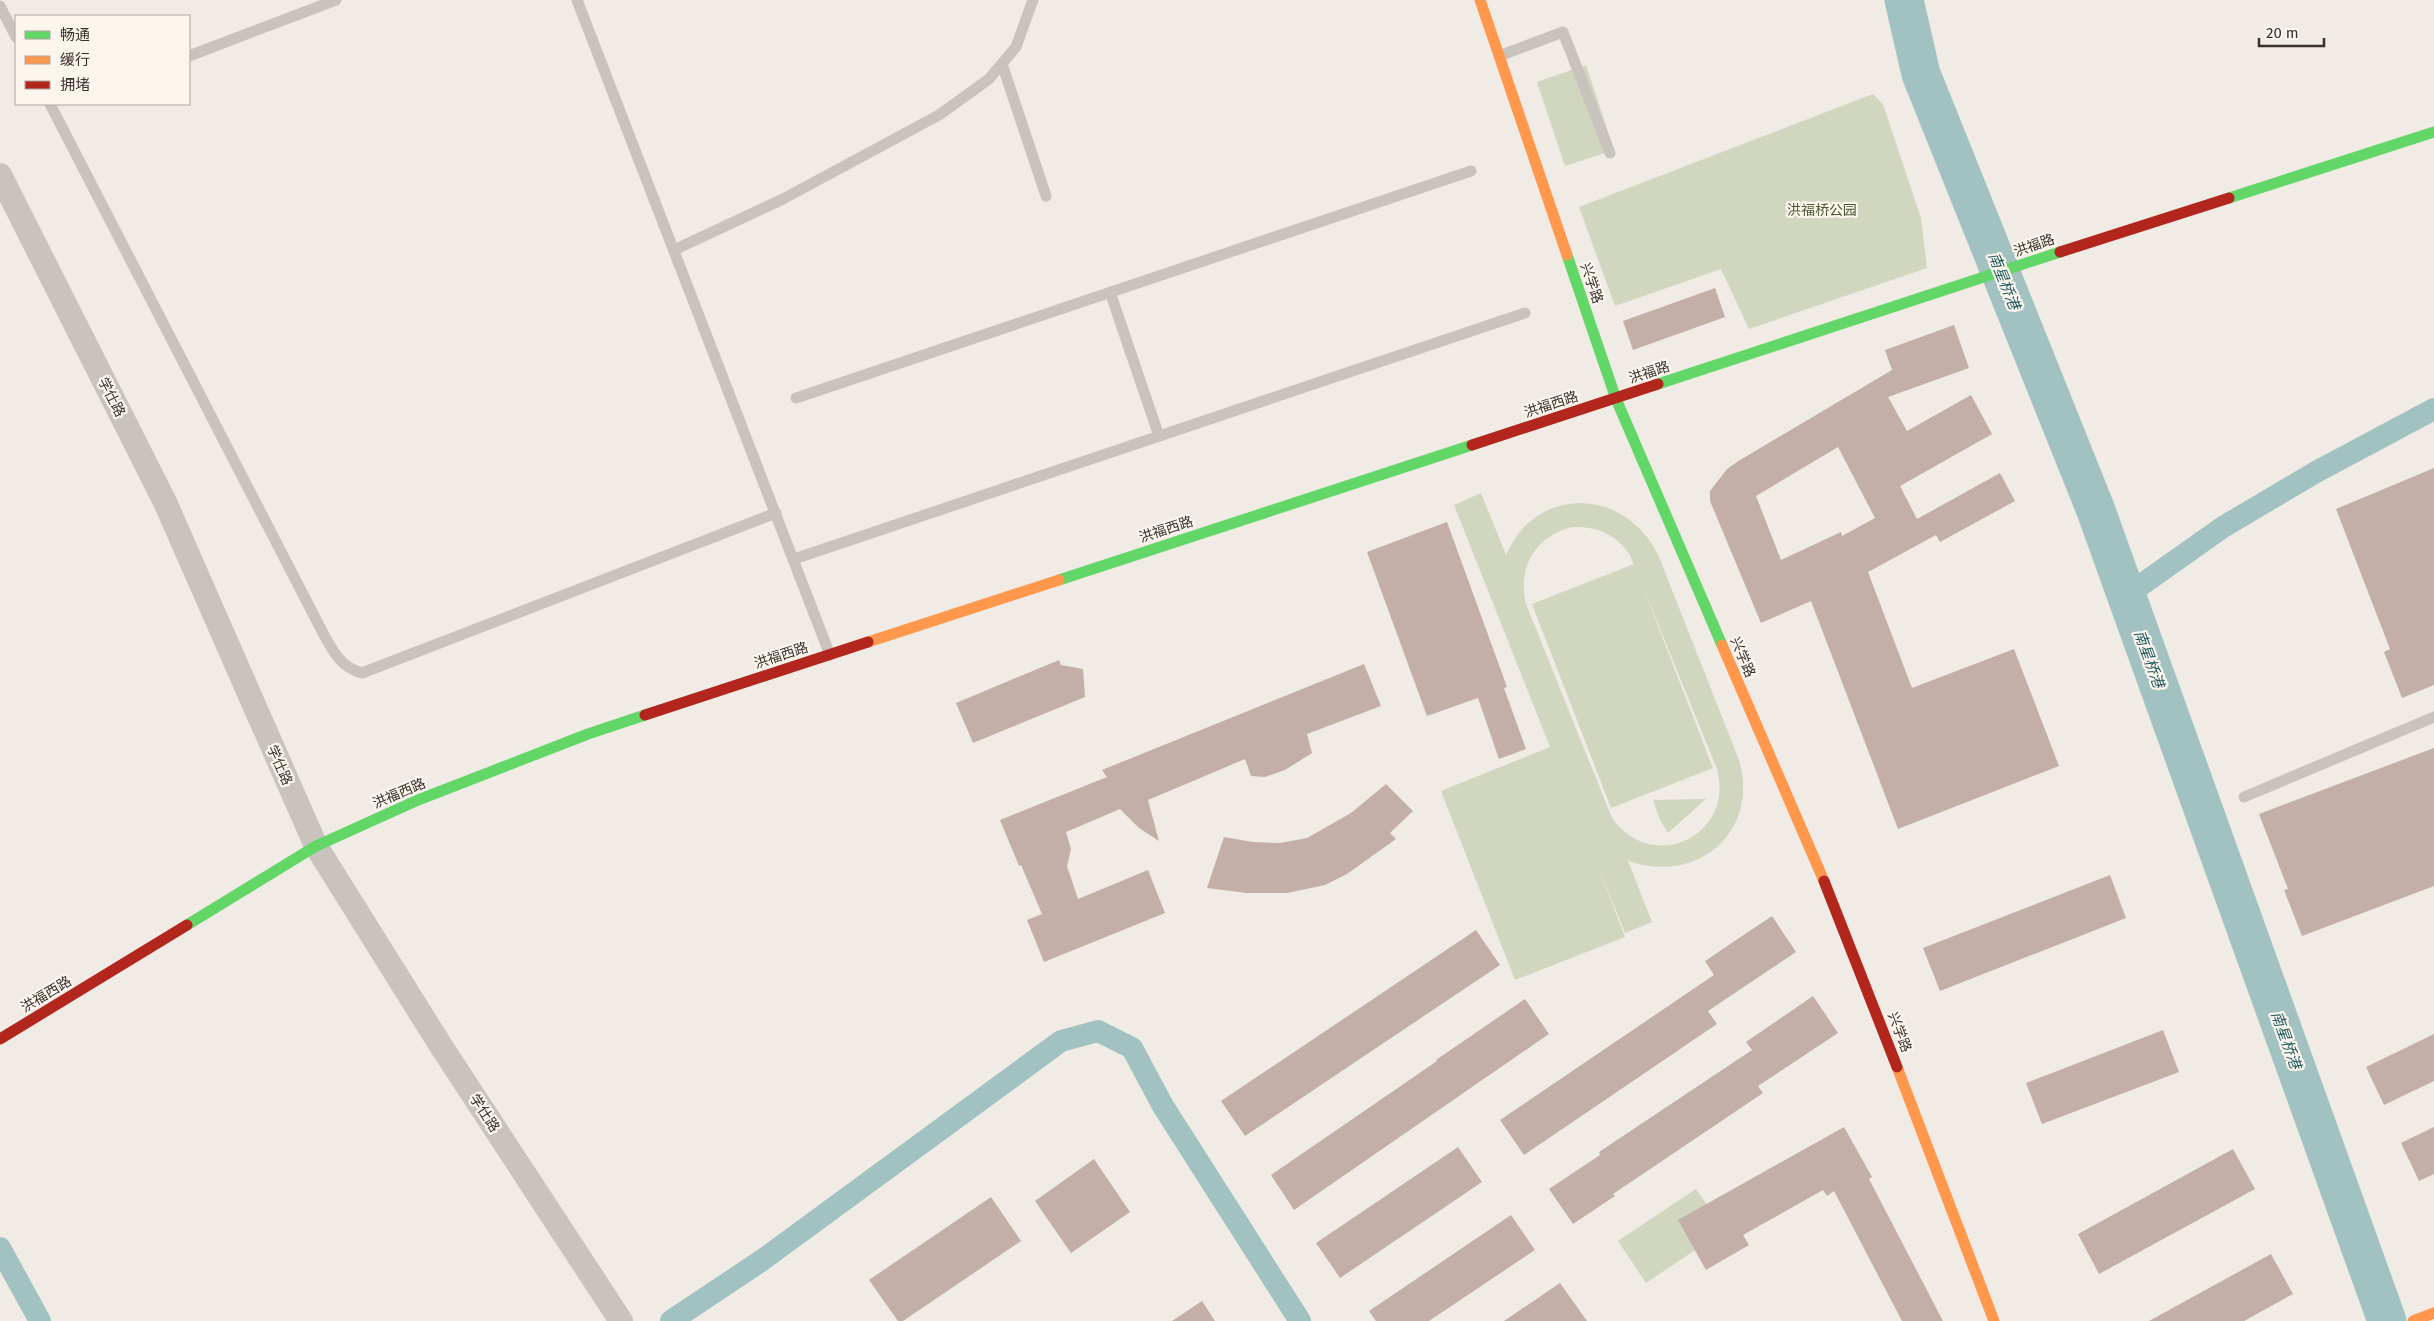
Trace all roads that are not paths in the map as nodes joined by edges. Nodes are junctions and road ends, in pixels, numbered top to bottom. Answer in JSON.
{"nodes":[{"id":1,"x":336,"y":0,"type":"edge"},
{"id":2,"x":578,"y":0,"type":"edge"},
{"id":3,"x":1033,"y":0,"type":"edge"},
{"id":4,"x":1480,"y":0,"type":"edge"},
{"id":5,"x":0,"y":6,"type":"edge"},
{"id":6,"x":15,"y":35,"type":"edge"},
{"id":7,"x":190,"y":56,"type":"edge"},
{"id":8,"x":1499,"y":56,"type":"junction"},
{"id":9,"x":1002,"y":64,"type":"junction"},
{"id":10,"x":55,"y":105,"type":"edge"},
{"id":11,"x":2434,"y":132,"type":"edge"},
{"id":12,"x":1610,"y":153,"type":"dead end"},
{"id":13,"x":1471,"y":171,"type":"dead end"},
{"id":14,"x":0,"y":175,"type":"edge"},
{"id":15,"x":1046,"y":196,"type":"dead end"},
{"id":16,"x":674,"y":250,"type":"junction"},
{"id":17,"x":1110,"y":292,"type":"junction"},
{"id":18,"x":1525,"y":313,"type":"dead end"},
{"id":19,"x":796,"y":398,"type":"dead end"},
{"id":20,"x":1616,"y":399,"type":"junction"},
{"id":21,"x":1159,"y":436,"type":"junction"},
{"id":22,"x":776,"y":512,"type":"junction"},
{"id":23,"x":794,"y":559,"type":"junction"},
{"id":24,"x":830,"y":655,"type":"junction"},
{"id":25,"x":2434,"y":717,"type":"edge"},
{"id":26,"x":2244,"y":797,"type":"dead end"},
{"id":27,"x":316,"y":846,"type":"junction"},
{"id":28,"x":0,"y":1039,"type":"edge"},
{"id":29,"x":2434,"y":1313,"type":"edge"},
{"id":30,"x":618,"y":1315,"type":"edge"},
{"id":31,"x":1994,"y":1321,"type":"edge"},
{"id":32,"x":2413,"y":1321,"type":"edge"}],
"edges":[{"from":1,"to":7,"type":"lane"},
{"from":2,"to":16,"type":"lane"},
{"from":3,"to":9,"type":"lane"},
{"from":4,"to":8,"type":"street","name":"兴学路"},
{"from":5,"to":6,"type":"lane"},
{"from":8,"to":12,"type":"lane"},
{"from":8,"to":20,"type":"street","name":"兴学路"},
{"from":9,"to":15,"type":"lane"},
{"from":9,"to":16,"type":"lane"},
{"from":10,"to":22,"type":"lane"},
{"from":11,"to":20,"type":"street","name":"洪福路"},
{"from":13,"to":17,"type":"lane"},
{"from":14,"to":27,"type":"street","name":"学仕路"},
{"from":16,"to":22,"type":"lane"},
{"from":17,"to":19,"type":"lane"},
{"from":17,"to":21,"type":"lane"},
{"from":18,"to":21,"type":"lane"},
{"from":20,"to":24,"type":"street","name":"洪福西路"},
{"from":20,"to":31,"type":"street","name":"兴学路"},
{"from":21,"to":23,"type":"lane"},
{"from":22,"to":23,"type":"lane"},
{"from":23,"to":24,"type":"lane"},
{"from":24,"to":27,"type":"street","name":"洪福西路"},
{"from":25,"to":26,"type":"lane"},
{"from":27,"to":28,"type":"street","name":"洪福西路"},
{"from":27,"to":30,"type":"street","name":"学仕路"},
{"from":29,"to":32,"type":"street"}]}
